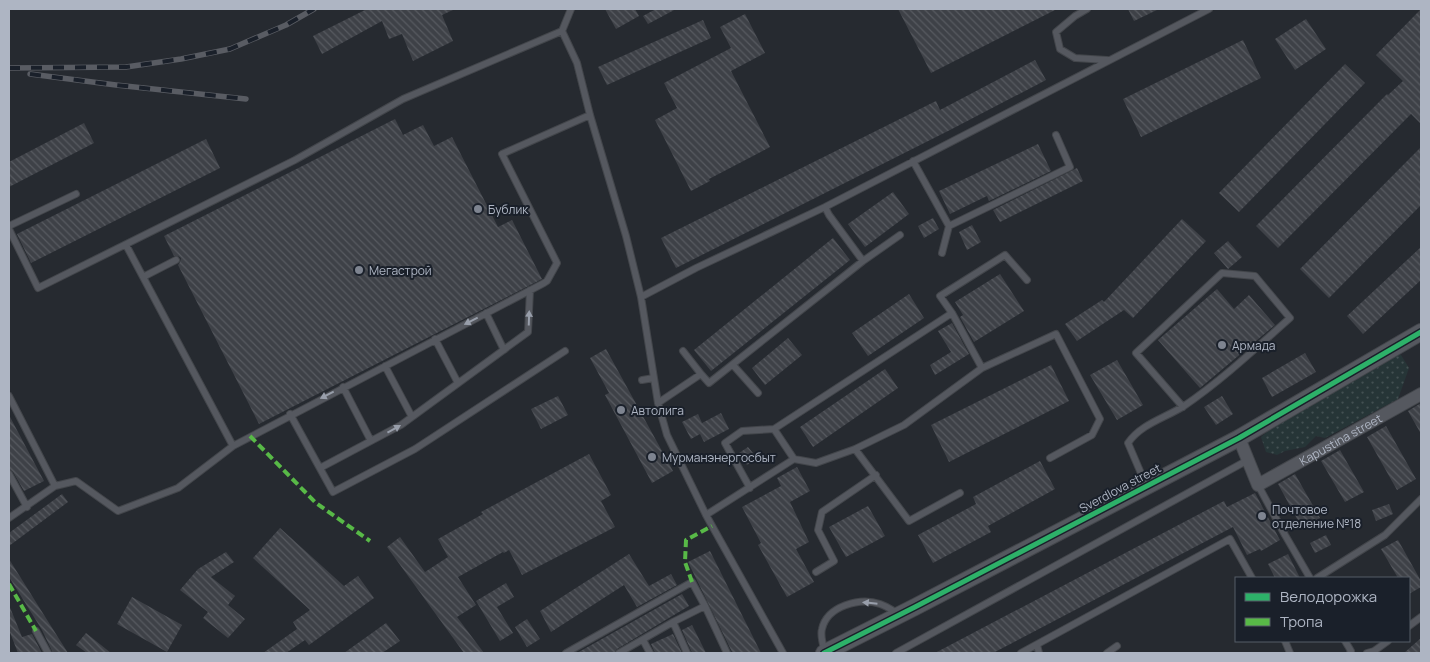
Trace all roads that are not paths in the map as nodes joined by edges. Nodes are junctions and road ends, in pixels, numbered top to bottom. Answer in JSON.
{"nodes":[{"id":1,"x":571,"y":9,"type":"edge"},
{"id":2,"x":1087,"y":9,"type":"edge"},
{"id":3,"x":1209,"y":9,"type":"edge"},
{"id":4,"x":562,"y":31,"type":"junction"},
{"id":5,"x":1108,"y":60,"type":"junction"},
{"id":6,"x":590,"y":115,"type":"junction"},
{"id":7,"x":1056,"y":136,"type":"dead end"},
{"id":8,"x":914,"y":161,"type":"junction"},
{"id":9,"x":76,"y":194,"type":"dead end"},
{"id":10,"x":825,"y":207,"type":"junction"},
{"id":11,"x":949,"y":226,"type":"junction"},
{"id":12,"x":9,"y":228,"type":"edge"},
{"id":13,"x":900,"y":235,"type":"dead end"},
{"id":14,"x":126,"y":245,"type":"junction"},
{"id":15,"x":942,"y":253,"type":"dead end"},
{"id":16,"x":176,"y":260,"type":"dead end"},
{"id":17,"x":863,"y":261,"type":"junction"},
{"id":18,"x":143,"y":277,"type":"junction"},
{"id":19,"x":1027,"y":280,"type":"dead end"},
{"id":20,"x":530,"y":290,"type":"junction"},
{"id":21,"x":641,"y":297,"type":"junction"},
{"id":22,"x":486,"y":313,"type":"junction"},
{"id":23,"x":952,"y":313,"type":"junction"},
{"id":24,"x":1420,"y":335,"type":"edge"},
{"id":25,"x":436,"y":339,"type":"junction"},
{"id":26,"x":504,"y":350,"type":"junction"},
{"id":27,"x":565,"y":351,"type":"dead end"},
{"id":28,"x":683,"y":351,"type":"dead end"},
{"id":29,"x":733,"y":364,"type":"junction"},
{"id":30,"x":385,"y":366,"type":"junction"},
{"id":31,"x":982,"y":368,"type":"junction"},
{"id":32,"x":701,"y":374,"type":"junction"},
{"id":33,"x":654,"y":378,"type":"junction"},
{"id":34,"x":642,"y":380,"type":"dead end"},
{"id":35,"x":458,"y":383,"type":"junction"},
{"id":36,"x":343,"y":387,"type":"junction"},
{"id":37,"x":758,"y":393,"type":"dead end"},
{"id":38,"x":1421,"y":394,"type":"edge"},
{"id":39,"x":9,"y":396,"type":"edge"},
{"id":40,"x":658,"y":403,"type":"junction"},
{"id":41,"x":1183,"y":406,"type":"junction"},
{"id":42,"x":290,"y":414,"type":"junction"},
{"id":43,"x":412,"y":417,"type":"junction"},
{"id":44,"x":774,"y":428,"type":"junction"},
{"id":45,"x":1239,"y":438,"type":"junction"},
{"id":46,"x":371,"y":441,"type":"junction"},
{"id":47,"x":233,"y":446,"type":"junction"},
{"id":48,"x":855,"y":448,"type":"junction"},
{"id":49,"x":794,"y":458,"type":"junction"},
{"id":50,"x":1050,"y":458,"type":"dead end"},
{"id":51,"x":1248,"y":460,"type":"junction"},
{"id":52,"x":320,"y":468,"type":"junction"},
{"id":53,"x":9,"y":474,"type":"edge"},
{"id":54,"x":876,"y":475,"type":"junction"},
{"id":55,"x":1146,"y":485,"type":"junction"},
{"id":56,"x":1258,"y":485,"type":"junction"},
{"id":57,"x":55,"y":486,"type":"junction"},
{"id":58,"x":750,"y":488,"type":"junction"},
{"id":59,"x":960,"y":493,"type":"dead end"},
{"id":60,"x":1421,"y":499,"type":"edge"},
{"id":61,"x":27,"y":507,"type":"junction"},
{"id":62,"x":706,"y":515,"type":"junction"},
{"id":63,"x":9,"y":518,"type":"edge"},
{"id":64,"x":816,"y":572,"type":"dead end"},
{"id":65,"x":1251,"y":577,"type":"edge"},
{"id":66,"x":1309,"y":577,"type":"edge"},
{"id":67,"x":1319,"y":577,"type":"edge"},
{"id":68,"x":705,"y":606,"type":"junction"},
{"id":69,"x":900,"y":615,"type":"junction"},
{"id":70,"x":1421,"y":617,"type":"edge"},
{"id":71,"x":673,"y":622,"type":"junction"},
{"id":72,"x":1410,"y":625,"type":"edge"},
{"id":73,"x":36,"y":631,"type":"dead end"},
{"id":74,"x":643,"y":640,"type":"junction"},
{"id":75,"x":1387,"y":642,"type":"edge"},
{"id":76,"x":1037,"y":645,"type":"junction"},
{"id":77,"x":1117,"y":646,"type":"dead end"},
{"id":78,"x":48,"y":653,"type":"edge"},
{"id":79,"x":566,"y":653,"type":"edge"},
{"id":80,"x":619,"y":653,"type":"edge"},
{"id":81,"x":650,"y":653,"type":"edge"},
{"id":82,"x":687,"y":653,"type":"edge"},
{"id":83,"x":727,"y":653,"type":"edge"},
{"id":84,"x":782,"y":653,"type":"edge"},
{"id":85,"x":825,"y":653,"type":"edge"},
{"id":86,"x":896,"y":653,"type":"edge"},
{"id":87,"x":1021,"y":653,"type":"edge"},
{"id":88,"x":1040,"y":653,"type":"edge"},
{"id":89,"x":1107,"y":653,"type":"edge"},
{"id":90,"x":1367,"y":653,"type":"edge"}],
"edges":[{"from":1,"to":4,"type":"lane"},
{"from":2,"to":5,"type":"lane"},
{"from":3,"to":5,"type":"lane"},
{"from":4,"to":6,"type":"lane"},
{"from":4,"to":14,"type":"lane"},
{"from":5,"to":8,"type":"lane"},
{"from":6,"to":20,"type":"lane"},
{"from":6,"to":21,"type":"lane"},
{"from":7,"to":11,"type":"lane"},
{"from":8,"to":10,"type":"lane"},
{"from":8,"to":11,"type":"lane"},
{"from":9,"to":12,"type":"lane"},
{"from":10,"to":17,"type":"lane"},
{"from":10,"to":21,"type":"lane"},
{"from":11,"to":15,"type":"lane"},
{"from":12,"to":14,"type":"lane"},
{"from":13,"to":17,"type":"lane"},
{"from":14,"to":18,"type":"lane"},
{"from":16,"to":18,"type":"lane"},
{"from":17,"to":29,"type":"lane"},
{"from":18,"to":47,"type":"lane"},
{"from":19,"to":23,"type":"lane"},
{"from":20,"to":22,"type":"lane"},
{"from":26,"to":20,"type":"lane","one_way":true},
{"from":21,"to":33,"type":"lane"},
{"from":22,"to":25,"type":"lane","one_way":true},
{"from":22,"to":26,"type":"lane"},
{"from":23,"to":31,"type":"lane"},
{"from":23,"to":44,"type":"lane"},
{"from":24,"to":45,"type":"street","name":"Sverdlova street"},
{"from":25,"to":30,"type":"lane"},
{"from":25,"to":35,"type":"lane"},
{"from":26,"to":35,"type":"lane"},
{"from":27,"to":52,"type":"lane"},
{"from":28,"to":32,"type":"lane"},
{"from":29,"to":32,"type":"lane"},
{"from":29,"to":37,"type":"lane"},
{"from":30,"to":36,"type":"lane"},
{"from":30,"to":43,"type":"lane"},
{"from":31,"to":48,"type":"lane"},
{"from":31,"to":50,"type":"lane"},
{"from":32,"to":40,"type":"lane"},
{"from":33,"to":34,"type":"lane"},
{"from":33,"to":40,"type":"lane"},
{"from":35,"to":43,"type":"lane"},
{"from":36,"to":42,"type":"lane","one_way":true},
{"from":36,"to":46,"type":"lane"},
{"from":38,"to":56,"type":"street","name":"Kapustina street"},
{"from":39,"to":57,"type":"lane"},
{"from":40,"to":62,"type":"lane"},
{"from":41,"to":41,"type":"lane"},
{"from":41,"to":55,"type":"lane"},
{"from":42,"to":47,"type":"lane"},
{"from":42,"to":52,"type":"lane"},
{"from":46,"to":43,"type":"lane","one_way":true},
{"from":44,"to":49,"type":"lane"},
{"from":44,"to":58,"type":"lane"},
{"from":45,"to":51,"type":"street"},
{"from":45,"to":55,"type":"street","name":"Sverdlova street"},
{"from":46,"to":52,"type":"lane"},
{"from":47,"to":57,"type":"lane"},
{"from":48,"to":49,"type":"lane"},
{"from":48,"to":54,"type":"lane"},
{"from":49,"to":58,"type":"lane"},
{"from":51,"to":56,"type":"street"},
{"from":51,"to":86,"type":"lane"},
{"from":53,"to":61,"type":"lane"},
{"from":54,"to":59,"type":"lane"},
{"from":54,"to":64,"type":"lane"},
{"from":55,"to":69,"type":"street","name":"Sverdlova street"},
{"from":56,"to":66,"type":"lane"},
{"from":57,"to":61,"type":"lane"},
{"from":58,"to":62,"type":"lane"},
{"from":60,"to":67,"type":"lane"},
{"from":61,"to":63,"type":"lane"},
{"from":62,"to":84,"type":"lane"},
{"from":65,"to":76,"type":"lane"},
{"from":68,"to":71,"type":"lane"},
{"from":68,"to":79,"type":"lane"},
{"from":68,"to":83,"type":"lane"},
{"from":69,"to":85,"type":"street","name":"Sverdlova street"},
{"from":69,"to":85,"type":"lane","one_way":true},
{"from":70,"to":72,"type":"lane"},
{"from":71,"to":74,"type":"lane"},
{"from":71,"to":82,"type":"lane"},
{"from":73,"to":78,"type":"lane"},
{"from":74,"to":80,"type":"lane"},
{"from":74,"to":81,"type":"lane"},
{"from":75,"to":90,"type":"lane"},
{"from":76,"to":87,"type":"lane"},
{"from":76,"to":88,"type":"lane"},
{"from":77,"to":89,"type":"lane"}]}
